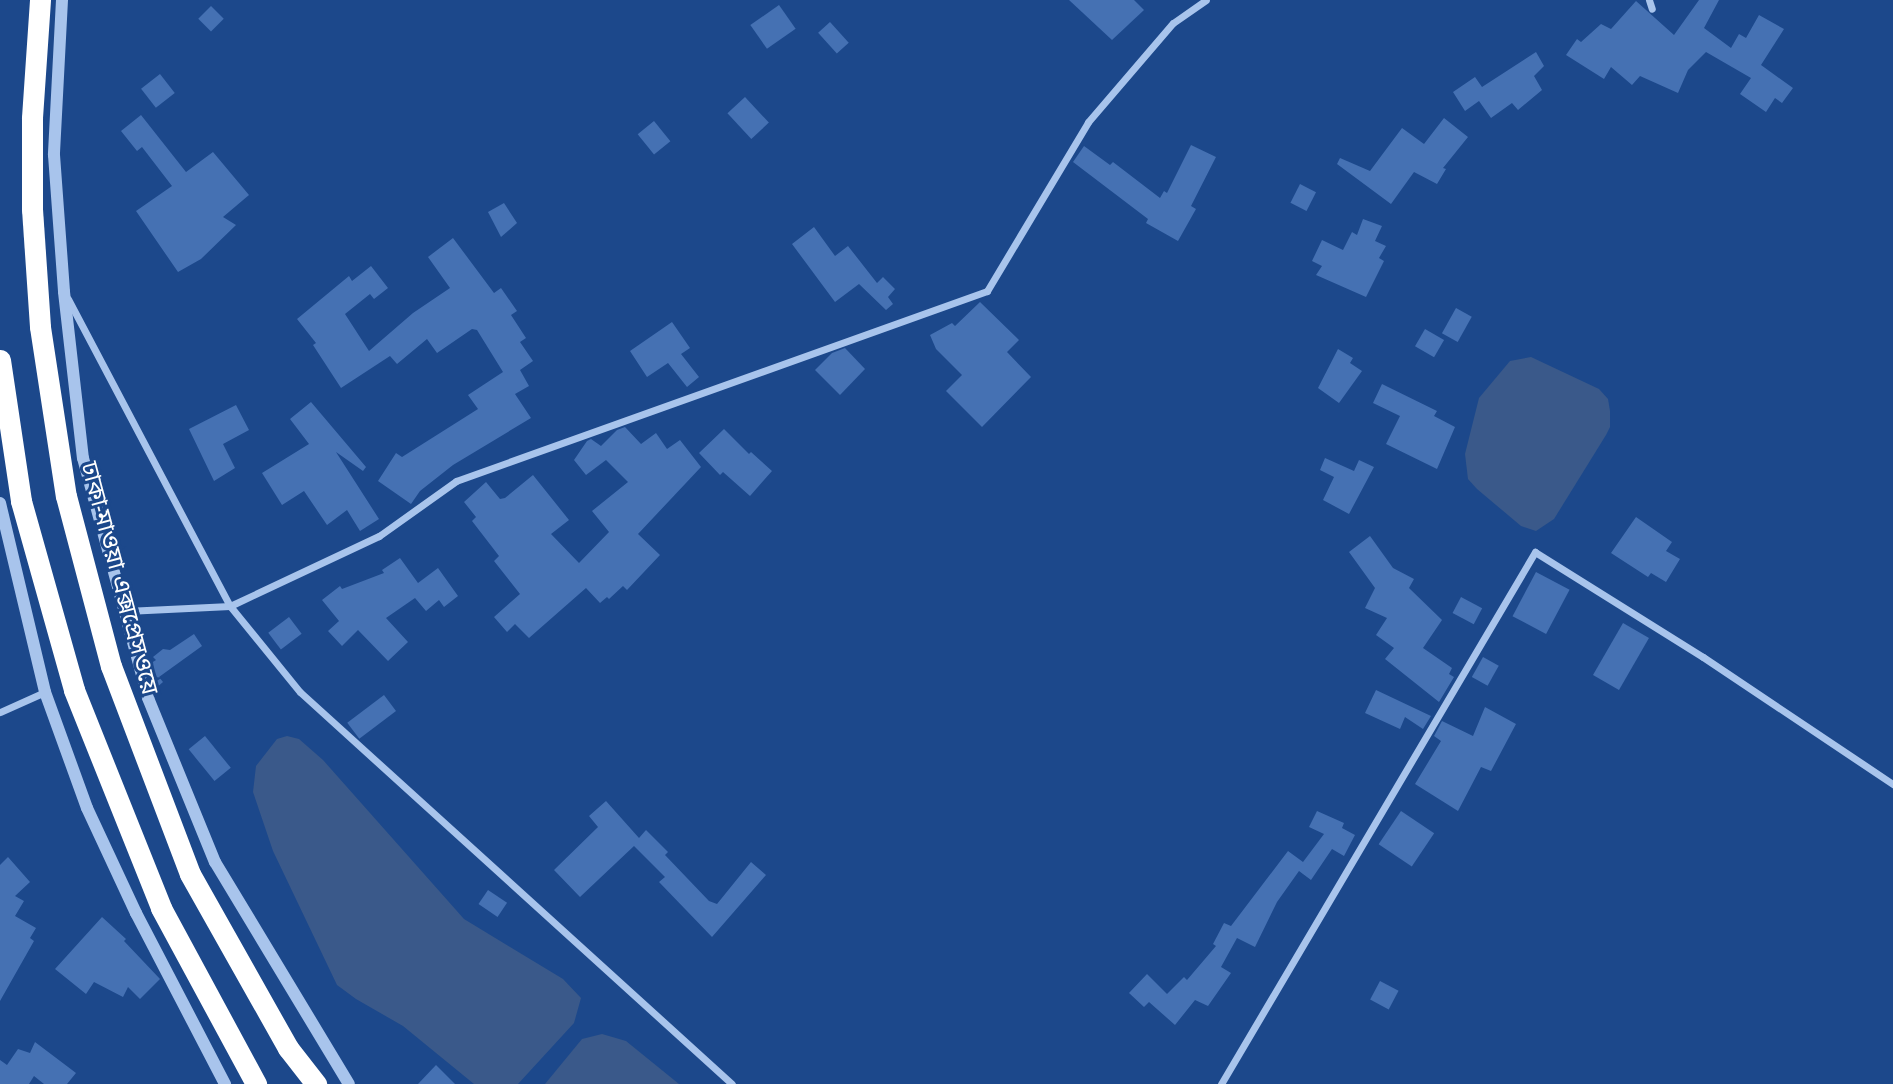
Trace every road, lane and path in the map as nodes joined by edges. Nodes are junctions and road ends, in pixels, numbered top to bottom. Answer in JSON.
{"nodes":[{"id":1,"x":40,"y":0,"type":"edge"},
{"id":2,"x":62,"y":0,"type":"edge"},
{"id":3,"x":1206,"y":0,"type":"edge"},
{"id":4,"x":1649,"y":0,"type":"edge"},
{"id":5,"x":1652,"y":9,"type":"dead end"},
{"id":6,"x":64,"y":292,"type":"junction"},
{"id":7,"x":0,"y":360,"type":"edge"},
{"id":8,"x":0,"y":503,"type":"edge"},
{"id":9,"x":230,"y":606,"type":"junction"},
{"id":10,"x":126,"y":611,"type":"junction"},
{"id":11,"x":45,"y":692,"type":"junction"},
{"id":12,"x":0,"y":712,"type":"edge"},
{"id":13,"x":1893,"y":784,"type":"edge"},
{"id":14,"x":225,"y":1084,"type":"edge"},
{"id":15,"x":256,"y":1084,"type":"edge"},
{"id":16,"x":316,"y":1084,"type":"edge"},
{"id":17,"x":349,"y":1084,"type":"edge"},
{"id":18,"x":732,"y":1084,"type":"edge"},
{"id":19,"x":1221,"y":1084,"type":"edge"}],
"edges":[{"from":1,"to":16,"type":"highway","name":"ঢাকা-মাওয়া এক্সপ্রেসওয়ে"},
{"from":2,"to":6,"type":"street"},
{"from":3,"to":9,"type":"street"},
{"from":4,"to":5,"type":"street"},
{"from":6,"to":9,"type":"street"},
{"from":6,"to":10,"type":"street"},
{"from":7,"to":15,"type":"highway"},
{"from":8,"to":11,"type":"street"},
{"from":9,"to":10,"type":"street"},
{"from":9,"to":18,"type":"street"},
{"from":10,"to":17,"type":"street"},
{"from":11,"to":12,"type":"street"},
{"from":11,"to":14,"type":"street"},
{"from":13,"to":19,"type":"street"}]}
